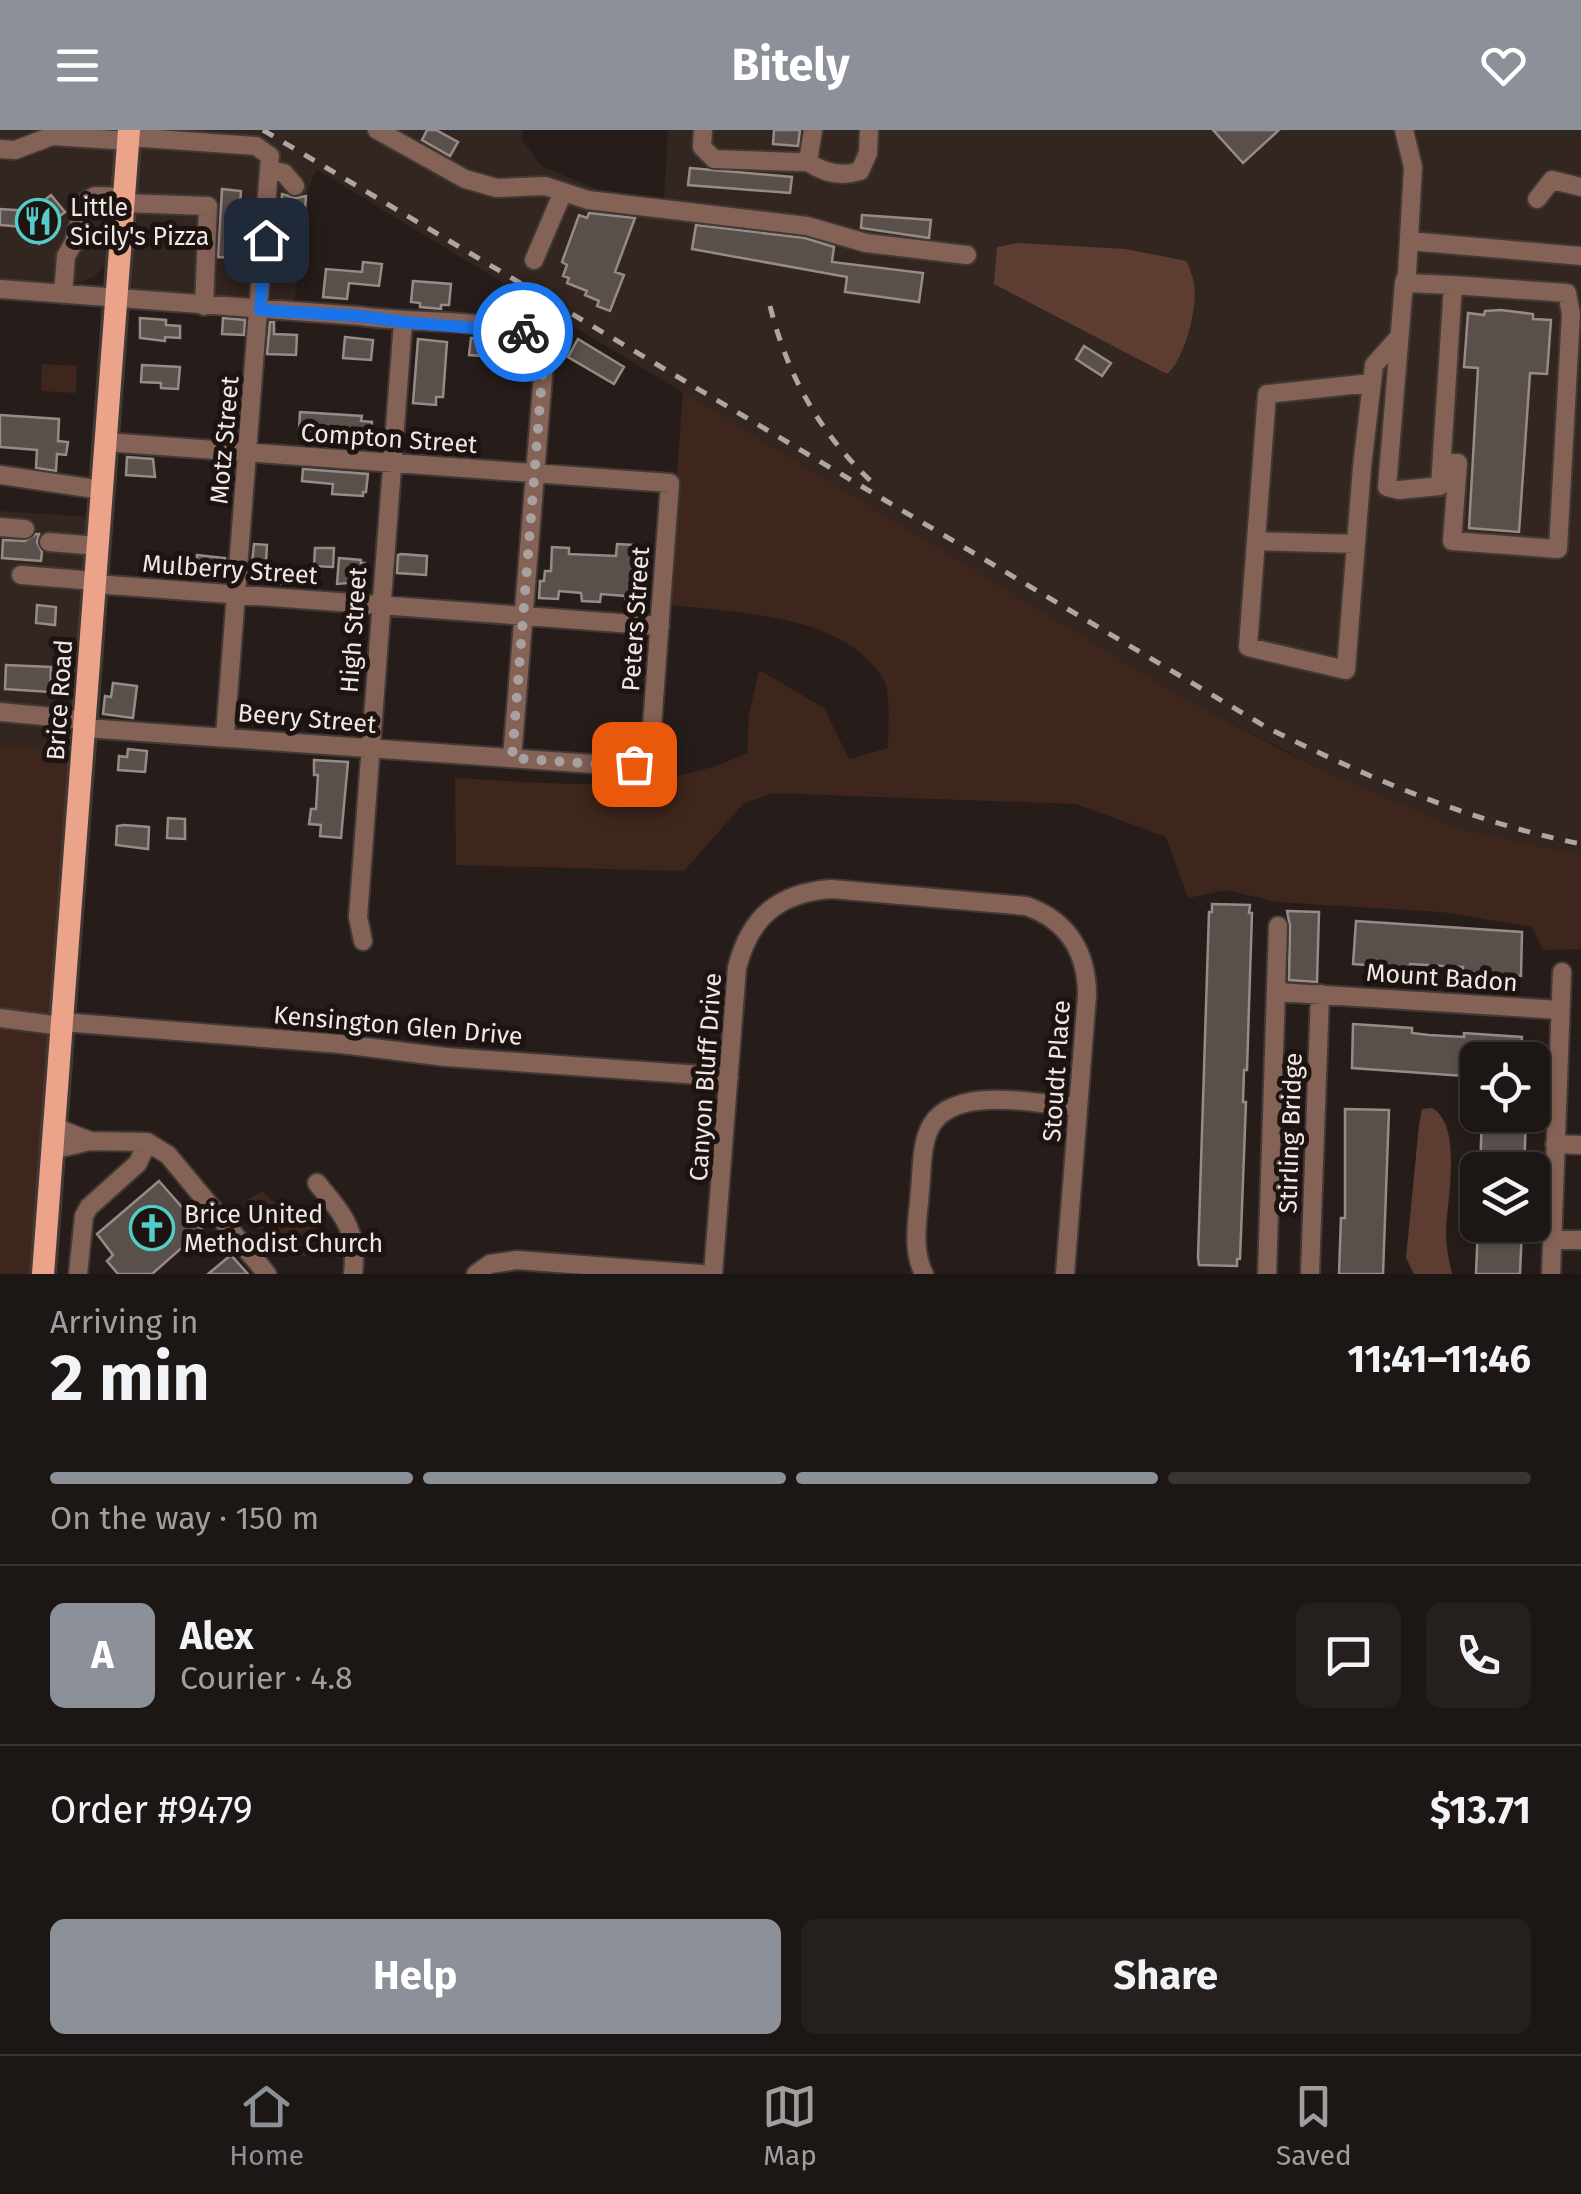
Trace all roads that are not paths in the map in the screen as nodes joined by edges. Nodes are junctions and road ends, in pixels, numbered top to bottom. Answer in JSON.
{"nodes":[{"id":1,"x":377,"y":130,"type":"edge"},
{"id":2,"x":703,"y":130,"type":"edge"},
{"id":3,"x":813,"y":130,"type":"edge"},
{"id":4,"x":869,"y":130,"type":"edge"},
{"id":5,"x":1404,"y":130,"type":"edge"},
{"id":6,"x":84,"y":134,"type":"edge"},
{"id":7,"x":129,"y":136,"type":"edge"},
{"id":8,"x":32,"y":137,"type":"edge"},
{"id":9,"x":0,"y":149,"type":"edge"},
{"id":10,"x":808,"y":162,"type":"junction"},
{"id":11,"x":270,"y":170,"type":"junction"},
{"id":12,"x":295,"y":186,"type":"dead end"},
{"id":13,"x":1581,"y":187,"type":"edge"},
{"id":14,"x":563,"y":192,"type":"junction"},
{"id":15,"x":1537,"y":198,"type":"dead end"},
{"id":16,"x":124,"y":200,"type":"junction"},
{"id":17,"x":1409,"y":241,"type":"junction"},
{"id":18,"x":967,"y":254,"type":"dead end"},
{"id":19,"x":1581,"y":256,"type":"edge"},
{"id":20,"x":534,"y":260,"type":"dead end"},
{"id":21,"x":1405,"y":278,"type":"junction"},
{"id":22,"x":1453,"y":285,"type":"junction"},
{"id":23,"x":0,"y":289,"type":"edge"},
{"id":24,"x":63,"y":294,"type":"junction"},
{"id":25,"x":116,"y":298,"type":"junction"},
{"id":26,"x":204,"y":306,"type":"junction"},
{"id":27,"x":260,"y":310,"type":"junction"},
{"id":28,"x":403,"y":322,"type":"junction"},
{"id":29,"x":1400,"y":338,"type":"junction"},
{"id":30,"x":1372,"y":383,"type":"junction"},
{"id":31,"x":106,"y":442,"type":"junction"},
{"id":32,"x":248,"y":452,"type":"junction"},
{"id":33,"x":1442,"y":462,"type":"junction"},
{"id":34,"x":390,"y":463,"type":"junction"},
{"id":35,"x":535,"y":474,"type":"junction"},
{"id":36,"x":0,"y":475,"type":"edge"},
{"id":37,"x":670,"y":482,"type":"joint"},
{"id":38,"x":102,"y":490,"type":"junction"},
{"id":39,"x":0,"y":527,"type":"edge"},
{"id":40,"x":26,"y":529,"type":"dead end"},
{"id":41,"x":1256,"y":541,"type":"junction"},
{"id":42,"x":49,"y":542,"type":"dead end"},
{"id":43,"x":1356,"y":544,"type":"junction"},
{"id":44,"x":98,"y":546,"type":"junction"},
{"id":45,"x":21,"y":575,"type":"dead end"},
{"id":46,"x":95,"y":582,"type":"junction"},
{"id":47,"x":236,"y":595,"type":"junction"},
{"id":48,"x":380,"y":604,"type":"junction"},
{"id":49,"x":524,"y":616,"type":"junction"},
{"id":50,"x":660,"y":626,"type":"junction"},
{"id":51,"x":0,"y":712,"type":"edge"},
{"id":52,"x":85,"y":724,"type":"junction"},
{"id":53,"x":225,"y":736,"type":"junction"},
{"id":54,"x":370,"y":748,"type":"junction"},
{"id":55,"x":512,"y":758,"type":"junction"},
{"id":56,"x":643,"y":758,"type":"joint"},
{"id":57,"x":783,"y":900,"type":"joint"},
{"id":58,"x":1278,"y":926,"type":"dead end"},
{"id":59,"x":364,"y":941,"type":"dead end"},
{"id":60,"x":1562,"y":972,"type":"dead end"},
{"id":61,"x":1277,"y":992,"type":"junction"},
{"id":62,"x":1320,"y":994,"type":"junction"},
{"id":63,"x":1560,"y":1010,"type":"junction"},
{"id":64,"x":0,"y":1018,"type":"edge"},
{"id":65,"x":62,"y":1024,"type":"junction"},
{"id":66,"x":729,"y":1077,"type":"junction"},
{"id":67,"x":1078,"y":1107,"type":"junction"},
{"id":68,"x":53,"y":1139,"type":"junction"},
{"id":69,"x":147,"y":1142,"type":"junction"},
{"id":70,"x":1556,"y":1144,"type":"junction"},
{"id":71,"x":1581,"y":1145,"type":"edge"},
{"id":72,"x":317,"y":1183,"type":"dead end"},
{"id":73,"x":1552,"y":1240,"type":"junction"},
{"id":74,"x":1581,"y":1240,"type":"edge"},
{"id":75,"x":42,"y":1274,"type":"edge"},
{"id":76,"x":78,"y":1274,"type":"edge"},
{"id":77,"x":267,"y":1274,"type":"edge"},
{"id":78,"x":353,"y":1274,"type":"edge"},
{"id":79,"x":476,"y":1274,"type":"edge"},
{"id":80,"x":702,"y":1274,"type":"edge"},
{"id":81,"x":713,"y":1274,"type":"edge"},
{"id":82,"x":924,"y":1274,"type":"edge"},
{"id":83,"x":1065,"y":1274,"type":"edge"},
{"id":84,"x":1267,"y":1274,"type":"edge"},
{"id":85,"x":1310,"y":1274,"type":"edge"},
{"id":86,"x":1551,"y":1274,"type":"edge"}],
"edges":[{"from":1,"to":14,"type":"street"},
{"from":2,"to":10,"type":"street"},
{"from":3,"to":10,"type":"street"},
{"from":4,"to":10,"type":"street"},
{"from":5,"to":17,"type":"street"},
{"from":6,"to":7,"type":"street"},
{"from":6,"to":8,"type":"street"},
{"from":7,"to":11,"type":"street","name":"Motz Street"},
{"from":7,"to":16,"type":"main road","name":"Brice Road"},
{"from":8,"to":9,"type":"street"},
{"from":11,"to":12,"type":"street"},
{"from":11,"to":27,"type":"street","name":"Motz Street"},
{"from":13,"to":15,"type":"street"},
{"from":14,"to":18,"type":"street"},
{"from":14,"to":20,"type":"street"},
{"from":16,"to":24,"type":"street"},
{"from":16,"to":25,"type":"main road","name":"Brice Road"},
{"from":16,"to":26,"type":"street"},
{"from":17,"to":19,"type":"street"},
{"from":17,"to":21,"type":"street"},
{"from":21,"to":22,"type":"street"},
{"from":21,"to":29,"type":"street"},
{"from":22,"to":33,"type":"street"},
{"from":22,"to":33,"type":"street"},
{"from":23,"to":24,"type":"street"},
{"from":24,"to":25,"type":"street"},
{"from":25,"to":26,"type":"street"},
{"from":25,"to":31,"type":"main road","name":"Brice Road"},
{"from":26,"to":27,"type":"street"},
{"from":27,"to":28,"type":"street"},
{"from":27,"to":32,"type":"street","name":"Motz Street"},
{"from":28,"to":34,"type":"street","name":"High Street"},
{"from":28,"to":35,"type":"street"},
{"from":29,"to":30,"type":"street"},
{"from":29,"to":33,"type":"street"},
{"from":30,"to":41,"type":"street"},
{"from":30,"to":43,"type":"street"},
{"from":31,"to":32,"type":"street","name":"Compton Street"},
{"from":31,"to":38,"type":"main road","name":"Brice Road"},
{"from":32,"to":34,"type":"street","name":"Compton Street"},
{"from":32,"to":47,"type":"street","name":"Motz Street"},
{"from":34,"to":35,"type":"street","name":"Compton Street"},
{"from":34,"to":48,"type":"street","name":"High Street"},
{"from":35,"to":37,"type":"street","name":"Compton Street"},
{"from":35,"to":49,"type":"street"},
{"from":36,"to":38,"type":"street"},
{"from":37,"to":50,"type":"street","name":"Peters Street"},
{"from":38,"to":44,"type":"main road","name":"Brice Road"},
{"from":39,"to":40,"type":"street"},
{"from":41,"to":43,"type":"street"},
{"from":41,"to":43,"type":"street"},
{"from":42,"to":44,"type":"street"},
{"from":44,"to":46,"type":"main road","name":"Brice Road"},
{"from":45,"to":46,"type":"street","name":"Mulberry Street"},
{"from":46,"to":47,"type":"street","name":"Mulberry Street"},
{"from":46,"to":52,"type":"main road","name":"Brice Road"},
{"from":47,"to":48,"type":"street","name":"Mulberry Street"},
{"from":47,"to":53,"type":"street","name":"Motz Street"},
{"from":48,"to":49,"type":"street","name":"Mulberry Street"},
{"from":48,"to":54,"type":"street","name":"High Street"},
{"from":49,"to":50,"type":"street","name":"Mulberry Street"},
{"from":49,"to":55,"type":"street"},
{"from":50,"to":56,"type":"street","name":"Peters Street"},
{"from":51,"to":52,"type":"street","name":"Beery Street"},
{"from":52,"to":53,"type":"street","name":"Beery Street"},
{"from":52,"to":65,"type":"main road","name":"Brice Road"},
{"from":53,"to":54,"type":"street","name":"Beery Street"},
{"from":54,"to":55,"type":"street","name":"Beery Street"},
{"from":54,"to":59,"type":"street","name":"High Street"},
{"from":55,"to":56,"type":"street","name":"Beery Street"},
{"from":57,"to":66,"type":"street","name":"Canyon Bluff Drive"},
{"from":57,"to":67,"type":"street","name":"Stoudt Place"},
{"from":58,"to":61,"type":"street"},
{"from":60,"to":63,"type":"street"},
{"from":61,"to":62,"type":"street","name":"Mount Badon"},
{"from":61,"to":84,"type":"street"},
{"from":62,"to":63,"type":"street","name":"Mount Badon"},
{"from":62,"to":85,"type":"street","name":"Stirling Bridge"},
{"from":63,"to":70,"type":"street"},
{"from":64,"to":65,"type":"street","name":"Kensington Glen Drive"},
{"from":65,"to":66,"type":"street","name":"Kensington Glen Drive"},
{"from":65,"to":68,"type":"main road","name":"Brice Road"},
{"from":66,"to":81,"type":"street","name":"Canyon Bluff Drive"},
{"from":67,"to":82,"type":"street"},
{"from":67,"to":83,"type":"street","name":"Stoudt Place"},
{"from":68,"to":69,"type":"street"},
{"from":68,"to":75,"type":"main road","name":"Brice Road"},
{"from":69,"to":76,"type":"street"},
{"from":69,"to":77,"type":"street"},
{"from":70,"to":71,"type":"street"},
{"from":70,"to":73,"type":"street"},
{"from":72,"to":78,"type":"street"},
{"from":73,"to":74,"type":"street"},
{"from":73,"to":86,"type":"street"},
{"from":79,"to":80,"type":"street"}]}
